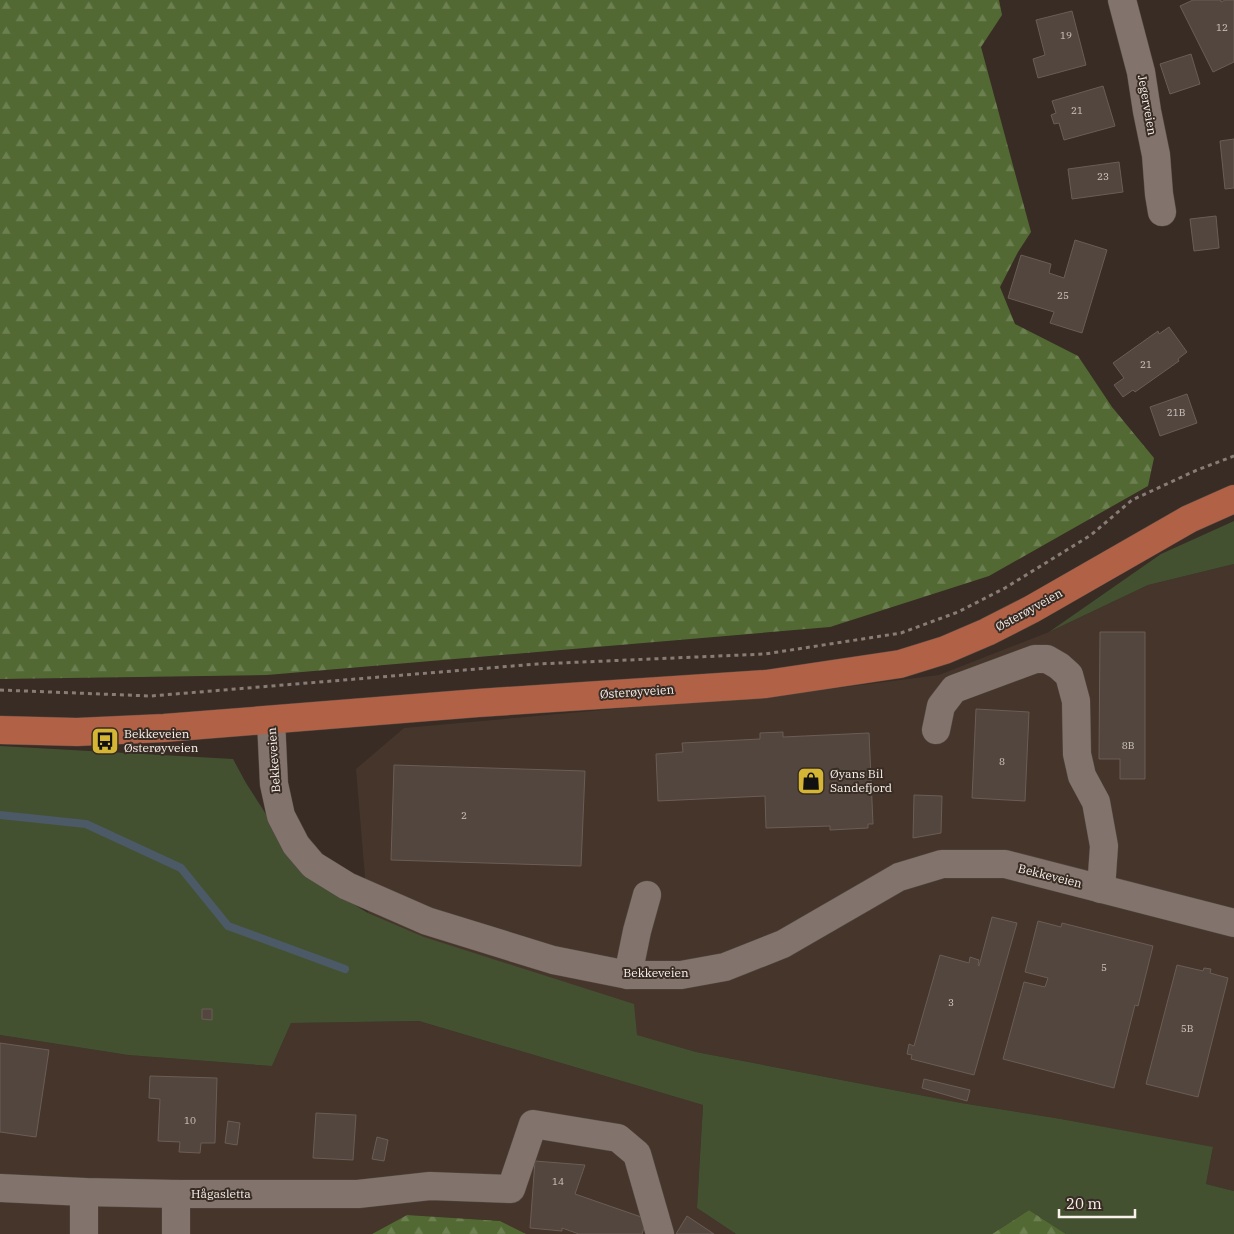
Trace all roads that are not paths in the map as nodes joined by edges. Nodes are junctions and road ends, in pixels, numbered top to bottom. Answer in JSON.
{"nodes":[{"id":1,"x":1122,"y":0,"type":"edge"},
{"id":2,"x":1162,"y":212,"type":"dead end"},
{"id":3,"x":1234,"y":500,"type":"edge"},
{"id":4,"x":272,"y":720,"type":"junction"},
{"id":5,"x":0,"y":730,"type":"edge"},
{"id":6,"x":936,"y":730,"type":"dead end"},
{"id":7,"x":1101,"y":889,"type":"junction"},
{"id":8,"x":647,"y":895,"type":"dead end"},
{"id":9,"x":1234,"y":924,"type":"edge"},
{"id":10,"x":628,"y":975,"type":"junction"},
{"id":11,"x":0,"y":1188,"type":"edge"},
{"id":12,"x":84,"y":1192,"type":"junction"},
{"id":13,"x":176,"y":1194,"type":"junction"},
{"id":14,"x":84,"y":1234,"type":"edge"},
{"id":15,"x":176,"y":1234,"type":"edge"},
{"id":16,"x":660,"y":1234,"type":"edge"}],
"edges":[{"from":1,"to":2,"type":"street","name":"Jegerveien"},
{"from":3,"to":4,"type":"main road","name":"Østerøyveien"},
{"from":4,"to":5,"type":"main road","name":"Østerøyveien"},
{"from":4,"to":10,"type":"street","name":"Bekkeveien"},
{"from":6,"to":7,"type":"street"},
{"from":7,"to":9,"type":"street","name":"Bekkeveien"},
{"from":7,"to":10,"type":"street","name":"Bekkeveien"},
{"from":8,"to":10,"type":"street"},
{"from":11,"to":12,"type":"street","name":"Hågasletta"},
{"from":12,"to":13,"type":"street","name":"Hågasletta"},
{"from":12,"to":14,"type":"street"},
{"from":13,"to":15,"type":"street"},
{"from":13,"to":16,"type":"street","name":"Hågasletta"}]}
